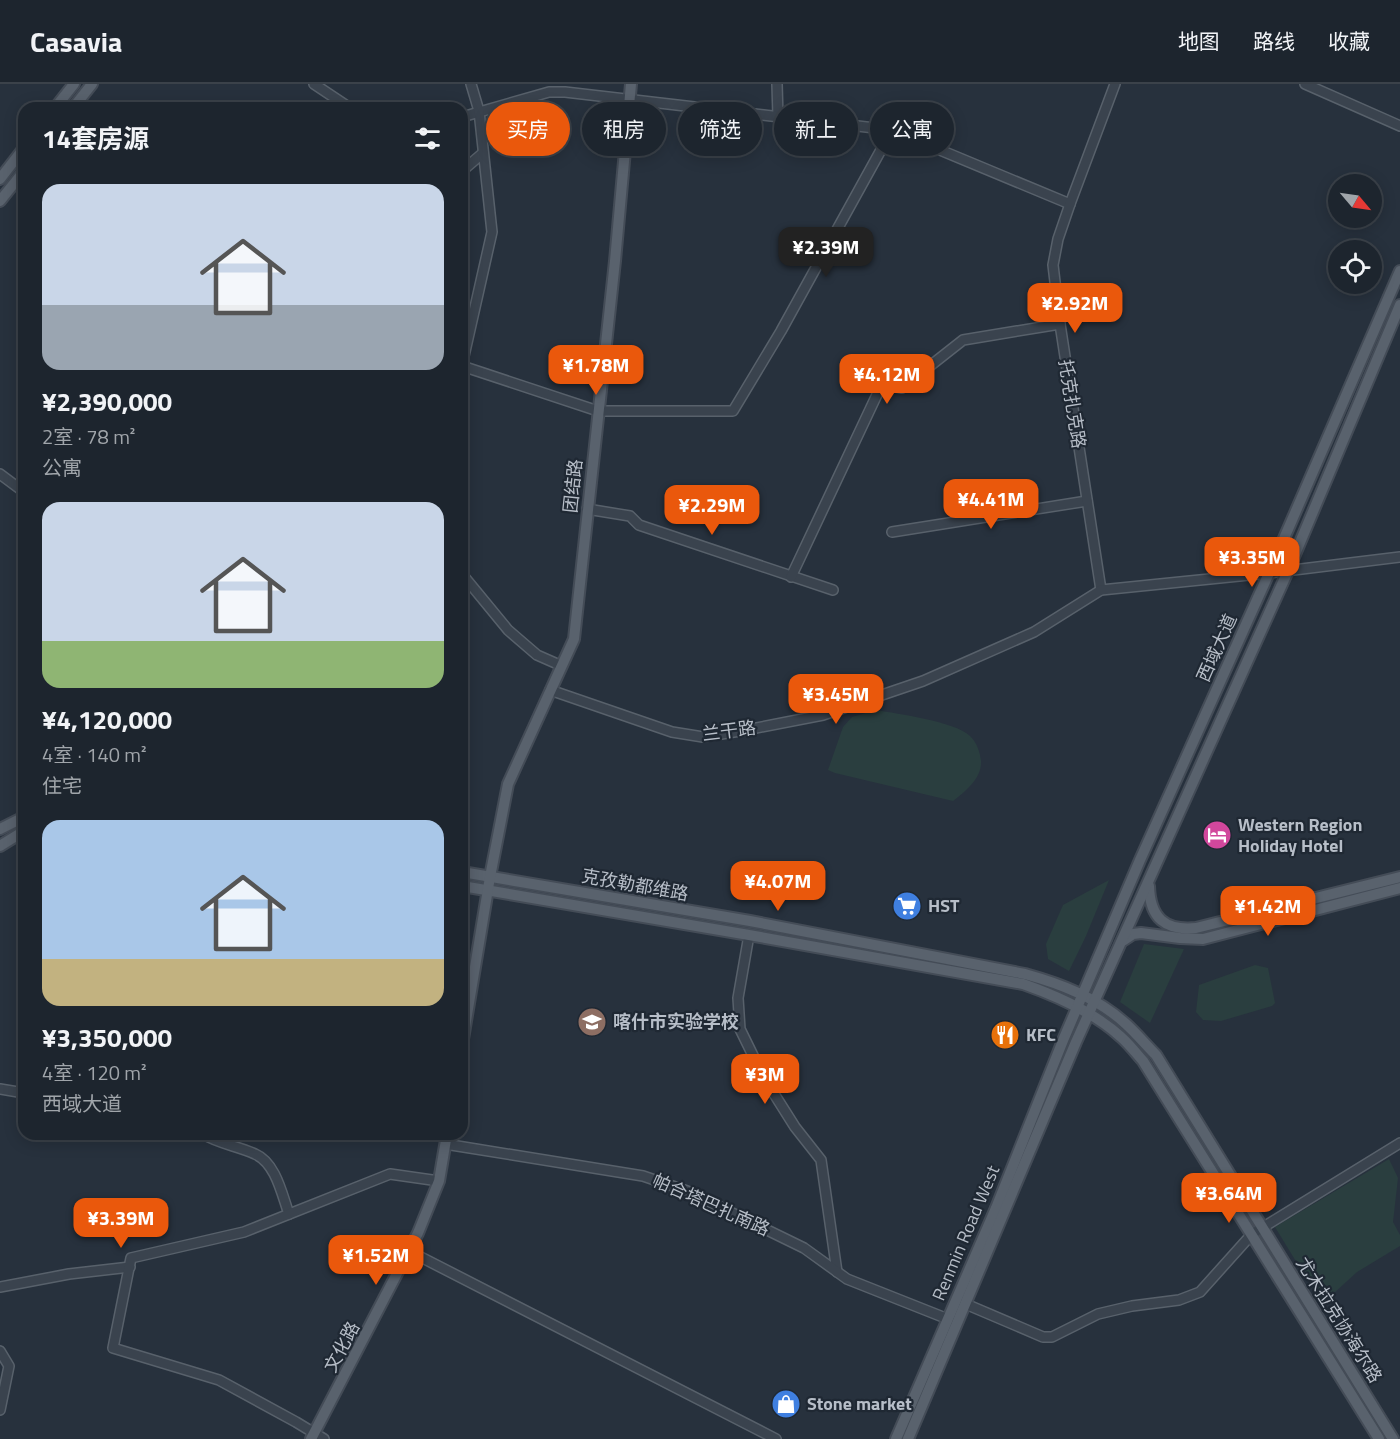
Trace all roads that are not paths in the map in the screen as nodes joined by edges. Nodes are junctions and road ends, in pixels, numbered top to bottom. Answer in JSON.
{"nodes":[{"id":1,"x":74,"y":84,"type":"edge"},
{"id":2,"x":92,"y":84,"type":"edge"},
{"id":3,"x":314,"y":84,"type":"edge"},
{"id":4,"x":471,"y":84,"type":"edge"},
{"id":5,"x":631,"y":84,"type":"edge"},
{"id":6,"x":777,"y":84,"type":"edge"},
{"id":7,"x":1116,"y":84,"type":"edge"},
{"id":8,"x":1305,"y":84,"type":"edge"},
{"id":9,"x":630,"y":99,"type":"junction"},
{"id":10,"x":60,"y":102,"type":"edge"},
{"id":11,"x":78,"y":102,"type":"edge"},
{"id":12,"x":341,"y":102,"type":"edge"},
{"id":13,"x":778,"y":102,"type":"edge"},
{"id":14,"x":479,"y":111,"type":"junction"},
{"id":15,"x":468,"y":115,"type":"edge"},
{"id":16,"x":774,"y":117,"type":"edge"},
{"id":17,"x":1400,"y":126,"type":"edge"},
{"id":18,"x":483,"y":153,"type":"junction"},
{"id":19,"x":18,"y":156,"type":"edge"},
{"id":20,"x":878,"y":156,"type":"edge"},
{"id":21,"x":954,"y":156,"type":"edge"},
{"id":22,"x":468,"y":166,"type":"edge"},
{"id":23,"x":18,"y":178,"type":"edge"},
{"id":24,"x":0,"y":179,"type":"edge"},
{"id":25,"x":0,"y":201,"type":"edge"},
{"id":26,"x":1070,"y":204,"type":"junction"},
{"id":27,"x":1400,"y":271,"type":"edge"},
{"id":28,"x":1400,"y":305,"type":"edge"},
{"id":29,"x":1060,"y":324,"type":"junction"},
{"id":30,"x":468,"y":339,"type":"edge"},
{"id":31,"x":468,"y":368,"type":"edge"},
{"id":32,"x":598,"y":411,"type":"junction"},
{"id":33,"x":0,"y":474,"type":"edge"},
{"id":34,"x":18,"y":488,"type":"edge"},
{"id":35,"x":1087,"y":501,"type":"junction"},
{"id":36,"x":587,"y":509,"type":"junction"},
{"id":37,"x":892,"y":532,"type":"dead end"},
{"id":38,"x":1400,"y":557,"type":"edge"},
{"id":39,"x":1288,"y":571,"type":"junction"},
{"id":40,"x":1269,"y":573,"type":"junction"},
{"id":41,"x":791,"y":577,"type":"junction"},
{"id":42,"x":468,"y":581,"type":"edge"},
{"id":43,"x":833,"y":590,"type":"dead end"},
{"id":44,"x":1101,"y":590,"type":"junction"},
{"id":45,"x":562,"y":666,"type":"junction"},
{"id":46,"x":550,"y":690,"type":"junction"},
{"id":47,"x":18,"y":820,"type":"edge"},
{"id":48,"x":0,"y":829,"type":"edge"},
{"id":49,"x":18,"y":835,"type":"edge"},
{"id":50,"x":0,"y":846,"type":"edge"},
{"id":51,"x":468,"y":874,"type":"edge"},
{"id":52,"x":490,"y":877,"type":"junction"},
{"id":53,"x":1400,"y":877,"type":"edge"},
{"id":54,"x":1148,"y":883,"type":"junction"},
{"id":55,"x":468,"y":887,"type":"edge"},
{"id":56,"x":1400,"y":888,"type":"edge"},
{"id":57,"x":488,"y":891,"type":"junction"},
{"id":58,"x":749,"y":935,"type":"junction"},
{"id":59,"x":1122,"y":943,"type":"junction"},
{"id":60,"x":1082,"y":995,"type":"junction"},
{"id":61,"x":1094,"y":1002,"type":"junction"},
{"id":62,"x":1077,"y":1008,"type":"junction"},
{"id":63,"x":468,"y":1009,"type":"edge"},
{"id":64,"x":1089,"y":1015,"type":"junction"},
{"id":65,"x":1064,"y":1038,"type":"joint"},
{"id":66,"x":1076,"y":1042,"type":"joint"},
{"id":67,"x":0,"y":1089,"type":"edge"},
{"id":68,"x":18,"y":1092,"type":"edge"},
{"id":69,"x":212,"y":1140,"type":"edge"},
{"id":70,"x":446,"y":1140,"type":"edge"},
{"id":71,"x":451,"y":1140,"type":"edge"},
{"id":72,"x":1400,"y":1143,"type":"edge"},
{"id":73,"x":439,"y":1181,"type":"junction"},
{"id":74,"x":289,"y":1214,"type":"junction"},
{"id":75,"x":1262,"y":1227,"type":"junction"},
{"id":76,"x":1252,"y":1234,"type":"junction"},
{"id":77,"x":409,"y":1251,"type":"junction"},
{"id":78,"x":130,"y":1267,"type":"junction"},
{"id":79,"x":837,"y":1272,"type":"junction"},
{"id":80,"x":0,"y":1287,"type":"edge"},
{"id":81,"x":961,"y":1302,"type":"junction"},
{"id":82,"x":953,"y":1321,"type":"junction"},
{"id":83,"x":0,"y":1351,"type":"edge"},
{"id":84,"x":0,"y":1410,"type":"edge"},
{"id":85,"x":317,"y":1437,"type":"edge"},
{"id":86,"x":777,"y":1439,"type":"edge"},
{"id":87,"x":896,"y":1439,"type":"edge"},
{"id":88,"x":908,"y":1439,"type":"edge"},
{"id":89,"x":1380,"y":1439,"type":"edge"},
{"id":90,"x":1393,"y":1439,"type":"edge"}],
"edges":[{"from":1,"to":10,"type":"main road"},
{"from":2,"to":11,"type":"main road"},
{"from":3,"to":12,"type":"street"},
{"from":4,"to":14,"type":"street"},
{"from":5,"to":9,"type":"main road","name":"团结路"},
{"from":6,"to":13,"type":"street"},
{"from":7,"to":26,"type":"street","name":"托克扎克路"},
{"from":8,"to":17,"type":"street"},
{"from":9,"to":14,"type":"street"},
{"from":9,"to":16,"type":"street"},
{"from":9,"to":32,"type":"main road","name":"团结路"},
{"from":14,"to":15,"type":"street"},
{"from":14,"to":18,"type":"street"},
{"from":18,"to":22,"type":"street"},
{"from":18,"to":30,"type":"street"},
{"from":19,"to":24,"type":"main road"},
{"from":20,"to":32,"type":"street"},
{"from":21,"to":26,"type":"street"},
{"from":23,"to":25,"type":"main road"},
{"from":26,"to":29,"type":"street","name":"托克扎克路"},
{"from":27,"to":40,"type":"main road","name":"西域大道"},
{"from":28,"to":39,"type":"main road","name":"西域大道"},
{"from":29,"to":35,"type":"street","name":"托克扎克路"},
{"from":29,"to":41,"type":"street"},
{"from":31,"to":32,"type":"street"},
{"from":32,"to":36,"type":"main road","name":"团结路"},
{"from":33,"to":34,"type":"street"},
{"from":35,"to":37,"type":"street"},
{"from":35,"to":44,"type":"street","name":"托克扎克路"},
{"from":36,"to":41,"type":"street"},
{"from":36,"to":45,"type":"main road","name":"团结路"},
{"from":38,"to":39,"type":"street"},
{"from":39,"to":40,"type":"street"},
{"from":39,"to":54,"type":"main road","name":"西域大道"},
{"from":40,"to":44,"type":"street"},
{"from":40,"to":60,"type":"main road","name":"西域大道"},
{"from":41,"to":43,"type":"street"},
{"from":42,"to":45,"type":"street"},
{"from":44,"to":46,"type":"street","name":"兰干路"},
{"from":45,"to":46,"type":"main road","name":"团结路"},
{"from":46,"to":52,"type":"main road","name":"团结路"},
{"from":47,"to":48,"type":"main road"},
{"from":49,"to":50,"type":"main road"},
{"from":51,"to":52,"type":"main road","name":"克孜勒都维路"},
{"from":52,"to":57,"type":"main road"},
{"from":52,"to":60,"type":"main road","name":"克孜勒都维路"},
{"from":53,"to":54,"type":"main road"},
{"from":54,"to":59,"type":"main road","name":"西域大道"},
{"from":55,"to":57,"type":"main road","name":"克孜勒都维路"},
{"from":56,"to":59,"type":"main road"},
{"from":57,"to":58,"type":"main road","name":"克孜勒都维路"},
{"from":57,"to":63,"type":"main road"},
{"from":58,"to":62,"type":"main road","name":"克孜勒都维路"},
{"from":58,"to":79,"type":"street"},
{"from":59,"to":61,"type":"main road","name":"西域大道"},
{"from":60,"to":61,"type":"main road","name":"尤木拉克协海尔路"},
{"from":60,"to":62,"type":"main road","name":"西域大道"},
{"from":61,"to":64,"type":"main road","name":"西域大道"},
{"from":61,"to":75,"type":"main road","name":"尤木拉克协海尔路"},
{"from":62,"to":64,"type":"main road","name":"尤木拉克协海尔路"},
{"from":62,"to":65,"type":"main road","name":"西域大道"},
{"from":64,"to":66,"type":"main road","name":"西域大道"},
{"from":64,"to":76,"type":"main road","name":"尤木拉克协海尔路"},
{"from":65,"to":81,"type":"main road","name":"Renmin Road West"},
{"from":66,"to":81,"type":"main road","name":"Renmin Road West"},
{"from":67,"to":68,"type":"street"},
{"from":69,"to":74,"type":"street"},
{"from":70,"to":73,"type":"main road","name":"文化路"},
{"from":71,"to":79,"type":"street","name":"帕合塔巴扎南路"},
{"from":72,"to":75,"type":"street"},
{"from":73,"to":74,"type":"street"},
{"from":73,"to":77,"type":"main road","name":"文化路"},
{"from":74,"to":78,"type":"street"},
{"from":75,"to":76,"type":"street"},
{"from":75,"to":90,"type":"main road","name":"尤木拉克协海尔路"},
{"from":76,"to":81,"type":"street"},
{"from":76,"to":89,"type":"main road","name":"尤木拉克协海尔路"},
{"from":77,"to":85,"type":"main road","name":"文化路"},
{"from":77,"to":86,"type":"street"},
{"from":78,"to":80,"type":"street"},
{"from":78,"to":85,"type":"street"},
{"from":79,"to":82,"type":"street","name":"帕合塔巴扎南路"},
{"from":81,"to":82,"type":"main road","name":"Renmin Road West"},
{"from":82,"to":87,"type":"main road","name":"Renmin Road West"},
{"from":82,"to":88,"type":"main road","name":"Renmin Road West"},
{"from":83,"to":84,"type":"street"}]}
